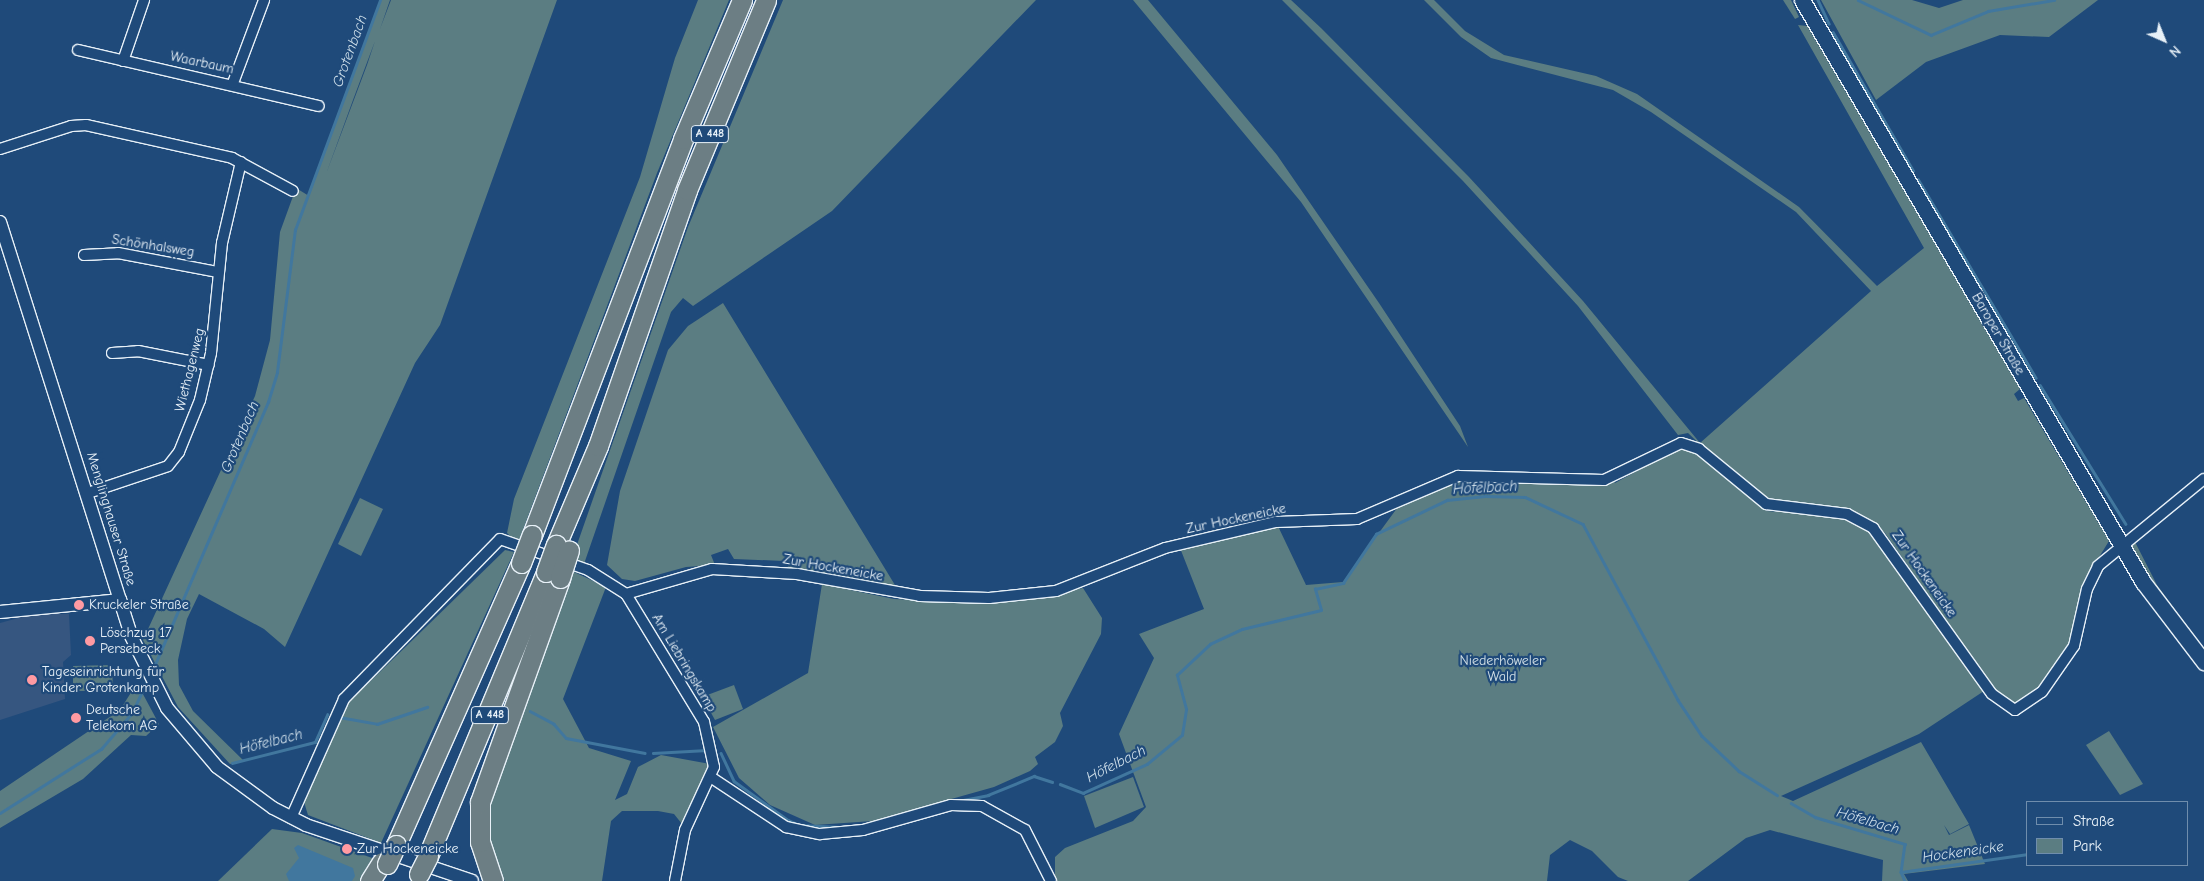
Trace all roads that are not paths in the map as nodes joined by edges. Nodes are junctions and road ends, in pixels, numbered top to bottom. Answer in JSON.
{"nodes":[{"id":1,"x":144,"y":0,"type":"edge"},
{"id":2,"x":264,"y":0,"type":"edge"},
{"id":3,"x":742,"y":0,"type":"edge"},
{"id":4,"x":766,"y":0,"type":"edge"},
{"id":5,"x":1802,"y":0,"type":"edge"},
{"id":6,"x":78,"y":50,"type":"dead end"},
{"id":7,"x":123,"y":61,"type":"junction"},
{"id":8,"x":233,"y":83,"type":"junction"},
{"id":9,"x":319,"y":106,"type":"dead end"},
{"id":10,"x":0,"y":149,"type":"edge"},
{"id":11,"x":241,"y":162,"type":"junction"},
{"id":12,"x":293,"y":191,"type":"dead end"},
{"id":13,"x":0,"y":222,"type":"edge"},
{"id":14,"x":84,"y":255,"type":"dead end"},
{"id":15,"x":218,"y":272,"type":"junction"},
{"id":16,"x":112,"y":353,"type":"dead end"},
{"id":17,"x":208,"y":365,"type":"junction"},
{"id":18,"x":2204,"y":479,"type":"edge"},
{"id":19,"x":88,"y":493,"type":"junction"},
{"id":20,"x":2120,"y":544,"type":"junction"},
{"id":21,"x":553,"y":575,"type":"junction"},
{"id":22,"x":626,"y":594,"type":"junction"},
{"id":23,"x":120,"y":600,"type":"junction"},
{"id":24,"x":0,"y":612,"type":"edge"},
{"id":25,"x":2204,"y":662,"type":"edge"},
{"id":26,"x":712,"y":778,"type":"junction"},
{"id":27,"x":291,"y":818,"type":"junction"},
{"id":28,"x":385,"y":863,"type":"junction"},
{"id":29,"x":418,"y":878,"type":"edge"},
{"id":30,"x":370,"y":881,"type":"edge"},
{"id":31,"x":379,"y":881,"type":"edge"},
{"id":32,"x":472,"y":881,"type":"edge"},
{"id":33,"x":493,"y":881,"type":"edge"},
{"id":34,"x":675,"y":881,"type":"edge"},
{"id":35,"x":1051,"y":881,"type":"edge"}],
"edges":[{"from":1,"to":7,"type":"street"},
{"from":2,"to":8,"type":"street"},
{"from":3,"to":28,"type":"highway","number":"A 448","bridge":true},
{"from":4,"to":21,"type":"highway","number":"A 448","bridge":true},
{"from":5,"to":20,"type":"main road","name":"Baroper Straße"},
{"from":6,"to":7,"type":"street","name":"Waarbaum"},
{"from":7,"to":8,"type":"street","name":"Waarbaum"},
{"from":8,"to":9,"type":"street","name":"Waarbaum"},
{"from":10,"to":11,"type":"street"},
{"from":11,"to":12,"type":"street"},
{"from":11,"to":15,"type":"street","name":"Wiethagenweg"},
{"from":13,"to":19,"type":"street","name":"Menglinghauser Straße"},
{"from":14,"to":15,"type":"street","name":"Schönhalsweg"},
{"from":15,"to":17,"type":"street","name":"Wiethagenweg"},
{"from":16,"to":17,"type":"street"},
{"from":17,"to":19,"type":"street","name":"Wiethagenweg"},
{"from":18,"to":20,"type":"street"},
{"from":19,"to":23,"type":"street","name":"Menglinghauser Straße"},
{"from":20,"to":22,"type":"street","name":"Zur Hockeneicke"},
{"from":20,"to":25,"type":"main road","name":"Baroper Straße"},
{"from":21,"to":29,"type":"highway","number":"A 448","bridge":true},
{"from":21,"to":33,"type":"highway","number":"A 448"},
{"from":22,"to":26,"type":"street","name":"Am Liebringskamp"},
{"from":22,"to":27,"type":"street"},
{"from":23,"to":24,"type":"street"},
{"from":23,"to":27,"type":"street","name":"Menglinghauser Straße"},
{"from":26,"to":34,"type":"street","name":"Am Liebringskamp"},
{"from":26,"to":35,"type":"street"},
{"from":27,"to":32,"type":"street","name":"Menglinghauser Straße"},
{"from":28,"to":30,"type":"highway"},
{"from":28,"to":31,"type":"highway","number":"A 448"}]}
